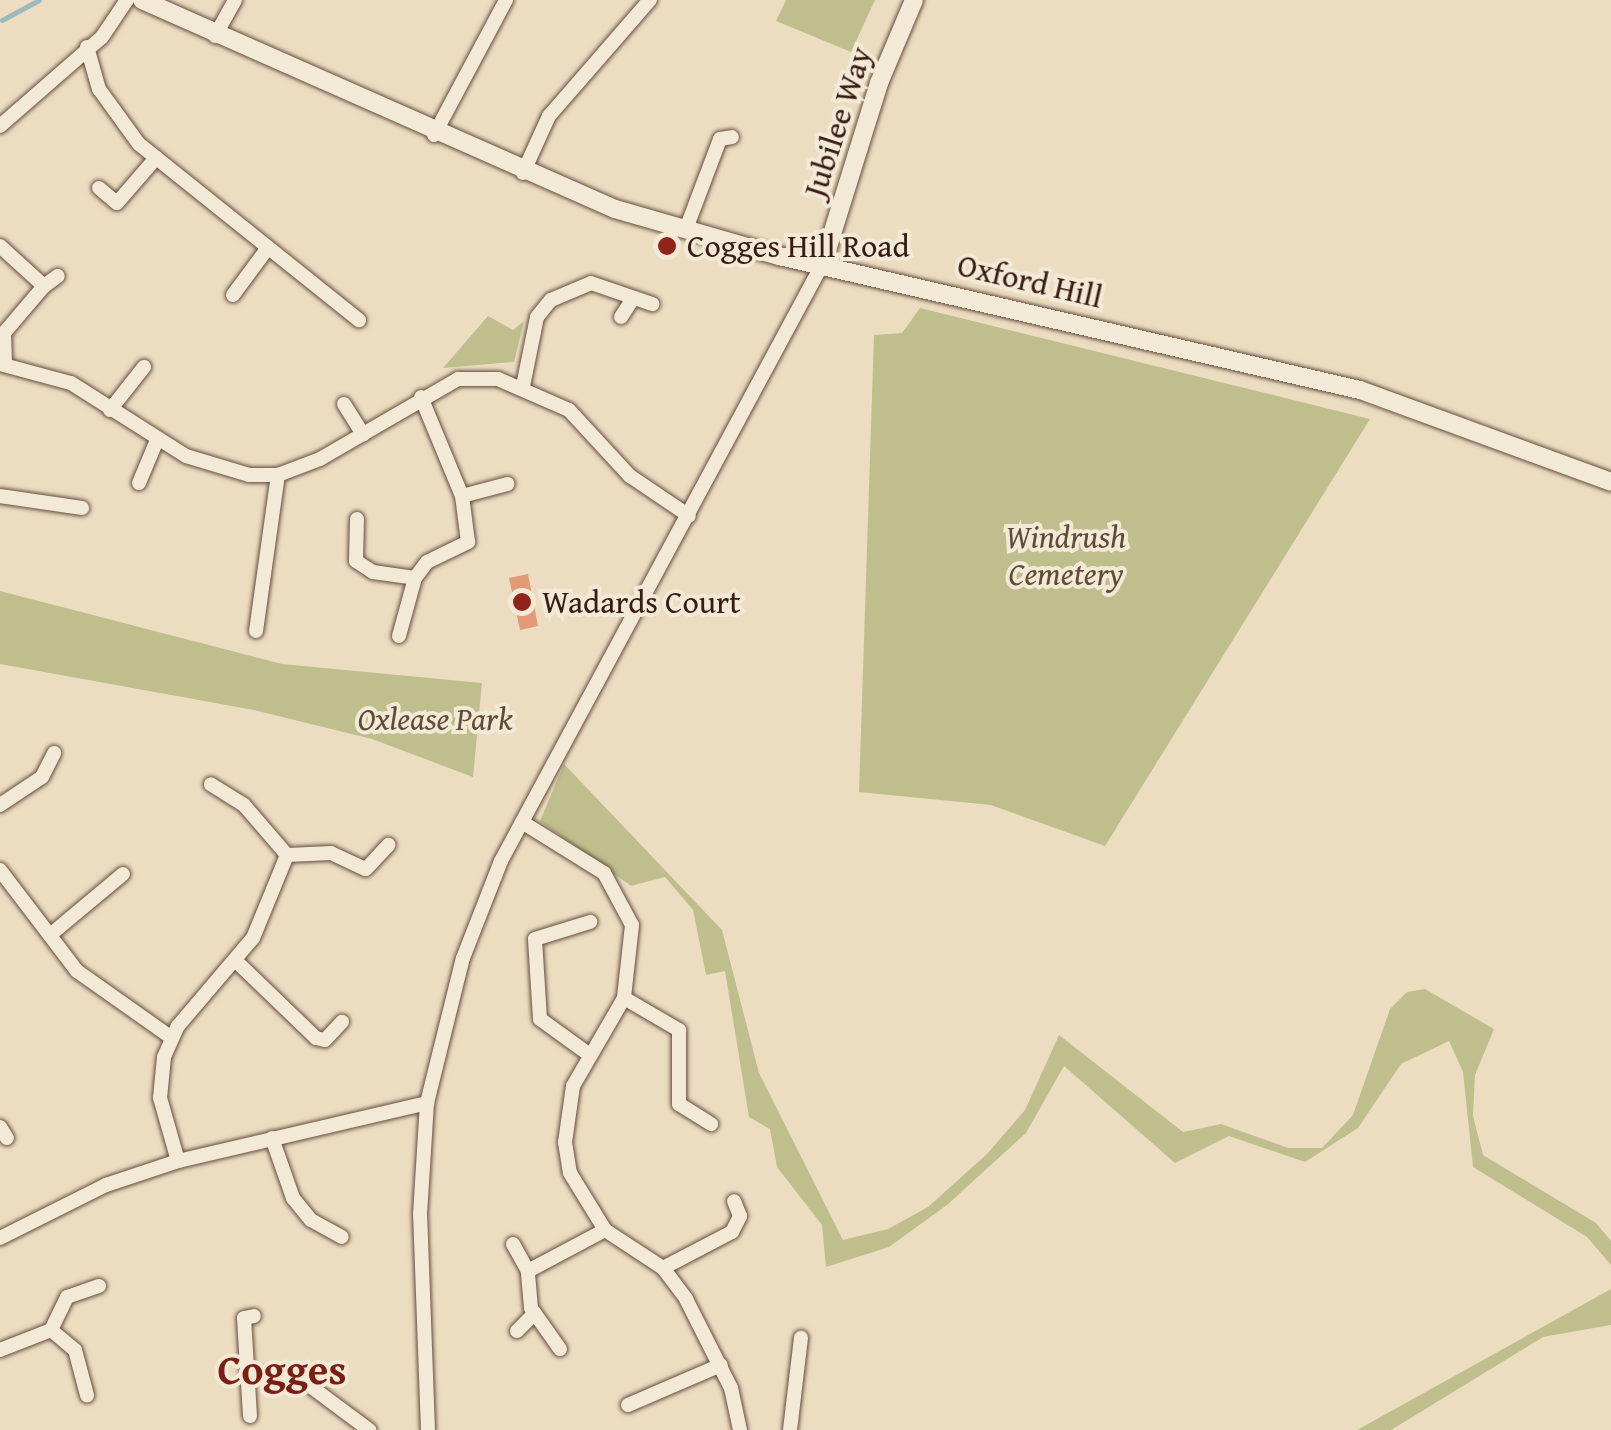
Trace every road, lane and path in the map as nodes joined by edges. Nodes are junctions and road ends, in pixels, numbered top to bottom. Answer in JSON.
{"nodes":[{"id":1,"x":127,"y":0,"type":"edge"},
{"id":2,"x":142,"y":0,"type":"edge"},
{"id":3,"x":235,"y":0,"type":"edge"},
{"id":4,"x":506,"y":0,"type":"edge"},
{"id":5,"x":650,"y":0,"type":"edge"},
{"id":6,"x":914,"y":0,"type":"edge"},
{"id":7,"x":215,"y":36,"type":"junction"},
{"id":8,"x":87,"y":47,"type":"junction"},
{"id":9,"x":0,"y":126,"type":"edge"},
{"id":10,"x":434,"y":135,"type":"junction"},
{"id":11,"x":732,"y":136,"type":"dead end"},
{"id":12,"x":156,"y":158,"type":"junction"},
{"id":13,"x":523,"y":173,"type":"junction"},
{"id":14,"x":100,"y":188,"type":"dead end"},
{"id":15,"x":686,"y":230,"type":"junction"},
{"id":16,"x":0,"y":246,"type":"edge"},
{"id":17,"x":268,"y":249,"type":"junction"},
{"id":18,"x":822,"y":263,"type":"junction"},
{"id":19,"x":58,"y":276,"type":"dead end"},
{"id":20,"x":44,"y":286,"type":"junction"},
{"id":21,"x":233,"y":296,"type":"dead end"},
{"id":22,"x":632,"y":300,"type":"junction"},
{"id":23,"x":652,"y":304,"type":"dead end"},
{"id":24,"x":621,"y":317,"type":"dead end"},
{"id":25,"x":359,"y":320,"type":"dead end"},
{"id":26,"x":2,"y":364,"type":"edge"},
{"id":27,"x":144,"y":368,"type":"dead end"},
{"id":28,"x":523,"y":386,"type":"junction"},
{"id":29,"x":421,"y":397,"type":"junction"},
{"id":30,"x":344,"y":404,"type":"dead end"},
{"id":31,"x":110,"y":410,"type":"junction"},
{"id":32,"x":363,"y":435,"type":"junction"},
{"id":33,"x":157,"y":440,"type":"junction"},
{"id":34,"x":278,"y":475,"type":"junction"},
{"id":35,"x":139,"y":482,"type":"dead end"},
{"id":36,"x":1611,"y":482,"type":"edge"},
{"id":37,"x":506,"y":484,"type":"dead end"},
{"id":38,"x":0,"y":496,"type":"edge"},
{"id":39,"x":462,"y":496,"type":"junction"},
{"id":40,"x":82,"y":508,"type":"dead end"},
{"id":41,"x":689,"y":516,"type":"junction"},
{"id":42,"x":357,"y":519,"type":"dead end"},
{"id":43,"x":414,"y":578,"type":"junction"},
{"id":44,"x":256,"y":630,"type":"dead end"},
{"id":45,"x":398,"y":636,"type":"dead end"},
{"id":46,"x":54,"y":753,"type":"dead end"},
{"id":47,"x":211,"y":784,"type":"dead end"},
{"id":48,"x":0,"y":805,"type":"edge"},
{"id":49,"x":522,"y":822,"type":"junction"},
{"id":50,"x":388,"y":845,"type":"dead end"},
{"id":51,"x":287,"y":855,"type":"junction"},
{"id":52,"x":0,"y":870,"type":"edge"},
{"id":53,"x":123,"y":874,"type":"dead end"},
{"id":54,"x":590,"y":922,"type":"dead end"},
{"id":55,"x":50,"y":935,"type":"junction"},
{"id":56,"x":236,"y":961,"type":"junction"},
{"id":57,"x":624,"y":998,"type":"junction"},
{"id":58,"x":342,"y":1022,"type":"dead end"},
{"id":59,"x":172,"y":1038,"type":"junction"},
{"id":60,"x":587,"y":1052,"type":"junction"},
{"id":61,"x":427,"y":1102,"type":"junction"},
{"id":62,"x":711,"y":1124,"type":"dead end"},
{"id":63,"x":272,"y":1138,"type":"junction"},
{"id":64,"x":178,"y":1161,"type":"junction"},
{"id":65,"x":734,"y":1201,"type":"dead end"},
{"id":66,"x":605,"y":1230,"type":"junction"},
{"id":67,"x":342,"y":1237,"type":"dead end"},
{"id":68,"x":0,"y":1238,"type":"edge"},
{"id":69,"x":513,"y":1244,"type":"dead end"},
{"id":70,"x":663,"y":1268,"type":"junction"},
{"id":71,"x":528,"y":1270,"type":"junction"},
{"id":72,"x":99,"y":1286,"type":"dead end"},
{"id":73,"x":535,"y":1313,"type":"junction"},
{"id":74,"x":254,"y":1316,"type":"dead end"},
{"id":75,"x":51,"y":1330,"type":"junction"},
{"id":76,"x":518,"y":1331,"type":"dead end"},
{"id":77,"x":801,"y":1338,"type":"dead end"},
{"id":78,"x":560,"y":1349,"type":"dead end"},
{"id":79,"x":0,"y":1350,"type":"edge"},
{"id":80,"x":721,"y":1366,"type":"junction"},
{"id":81,"x":251,"y":1375,"type":"junction"},
{"id":82,"x":88,"y":1394,"type":"dead end"},
{"id":83,"x":628,"y":1405,"type":"dead end"},
{"id":84,"x":250,"y":1416,"type":"dead end"},
{"id":85,"x":369,"y":1430,"type":"edge"},
{"id":86,"x":428,"y":1430,"type":"edge"},
{"id":87,"x":740,"y":1430,"type":"edge"},
{"id":88,"x":790,"y":1430,"type":"edge"}],
"edges":[{"from":1,"to":8,"type":"street"},
{"from":2,"to":7,"type":"main road","name":"Oxford Hill"},
{"from":3,"to":7,"type":"street"},
{"from":4,"to":10,"type":"street"},
{"from":5,"to":13,"type":"street"},
{"from":6,"to":18,"type":"main road","name":"Jubilee Way"},
{"from":7,"to":10,"type":"main road","name":"Oxford Hill"},
{"from":8,"to":9,"type":"street"},
{"from":8,"to":12,"type":"street"},
{"from":10,"to":13,"type":"main road","name":"Oxford Hill"},
{"from":11,"to":15,"type":"street"},
{"from":12,"to":14,"type":"street"},
{"from":12,"to":17,"type":"street"},
{"from":13,"to":15,"type":"main road","name":"Oxford Hill"},
{"from":15,"to":18,"type":"main road","name":"Oxford Hill"},
{"from":16,"to":20,"type":"street"},
{"from":17,"to":21,"type":"street"},
{"from":17,"to":25,"type":"street"},
{"from":18,"to":36,"type":"main road","name":"Oxford Hill"},
{"from":18,"to":41,"type":"street"},
{"from":19,"to":20,"type":"street"},
{"from":20,"to":26,"type":"street"},
{"from":22,"to":23,"type":"street"},
{"from":22,"to":24,"type":"street"},
{"from":22,"to":28,"type":"street"},
{"from":26,"to":31,"type":"street"},
{"from":27,"to":31,"type":"street"},
{"from":28,"to":29,"type":"street"},
{"from":28,"to":41,"type":"street"},
{"from":29,"to":32,"type":"street"},
{"from":29,"to":39,"type":"street"},
{"from":30,"to":32,"type":"street"},
{"from":31,"to":33,"type":"street"},
{"from":32,"to":34,"type":"street"},
{"from":33,"to":34,"type":"street"},
{"from":33,"to":35,"type":"street"},
{"from":34,"to":44,"type":"street"},
{"from":37,"to":39,"type":"street"},
{"from":38,"to":40,"type":"street"},
{"from":39,"to":43,"type":"street"},
{"from":41,"to":49,"type":"street"},
{"from":42,"to":43,"type":"street"},
{"from":43,"to":45,"type":"street"},
{"from":46,"to":48,"type":"street"},
{"from":47,"to":51,"type":"street"},
{"from":49,"to":57,"type":"street"},
{"from":49,"to":61,"type":"street"},
{"from":50,"to":51,"type":"street"},
{"from":51,"to":56,"type":"street"},
{"from":52,"to":55,"type":"street"},
{"from":53,"to":55,"type":"street"},
{"from":54,"to":60,"type":"street"},
{"from":55,"to":59,"type":"street"},
{"from":56,"to":58,"type":"street"},
{"from":56,"to":59,"type":"street"},
{"from":57,"to":60,"type":"street"},
{"from":57,"to":62,"type":"street"},
{"from":59,"to":64,"type":"street"},
{"from":60,"to":66,"type":"street"},
{"from":61,"to":63,"type":"street"},
{"from":61,"to":86,"type":"street"},
{"from":63,"to":64,"type":"street"},
{"from":63,"to":67,"type":"street"},
{"from":64,"to":68,"type":"street"},
{"from":65,"to":70,"type":"street"},
{"from":66,"to":70,"type":"street"},
{"from":66,"to":71,"type":"street"},
{"from":69,"to":71,"type":"street"},
{"from":70,"to":80,"type":"street"},
{"from":71,"to":73,"type":"street"},
{"from":72,"to":75,"type":"street"},
{"from":73,"to":76,"type":"street"},
{"from":73,"to":78,"type":"street"},
{"from":74,"to":81,"type":"street"},
{"from":75,"to":79,"type":"street"},
{"from":75,"to":82,"type":"street"},
{"from":77,"to":88,"type":"street"},
{"from":80,"to":83,"type":"street"},
{"from":80,"to":87,"type":"street"},
{"from":81,"to":84,"type":"street"},
{"from":81,"to":85,"type":"street"}]}
